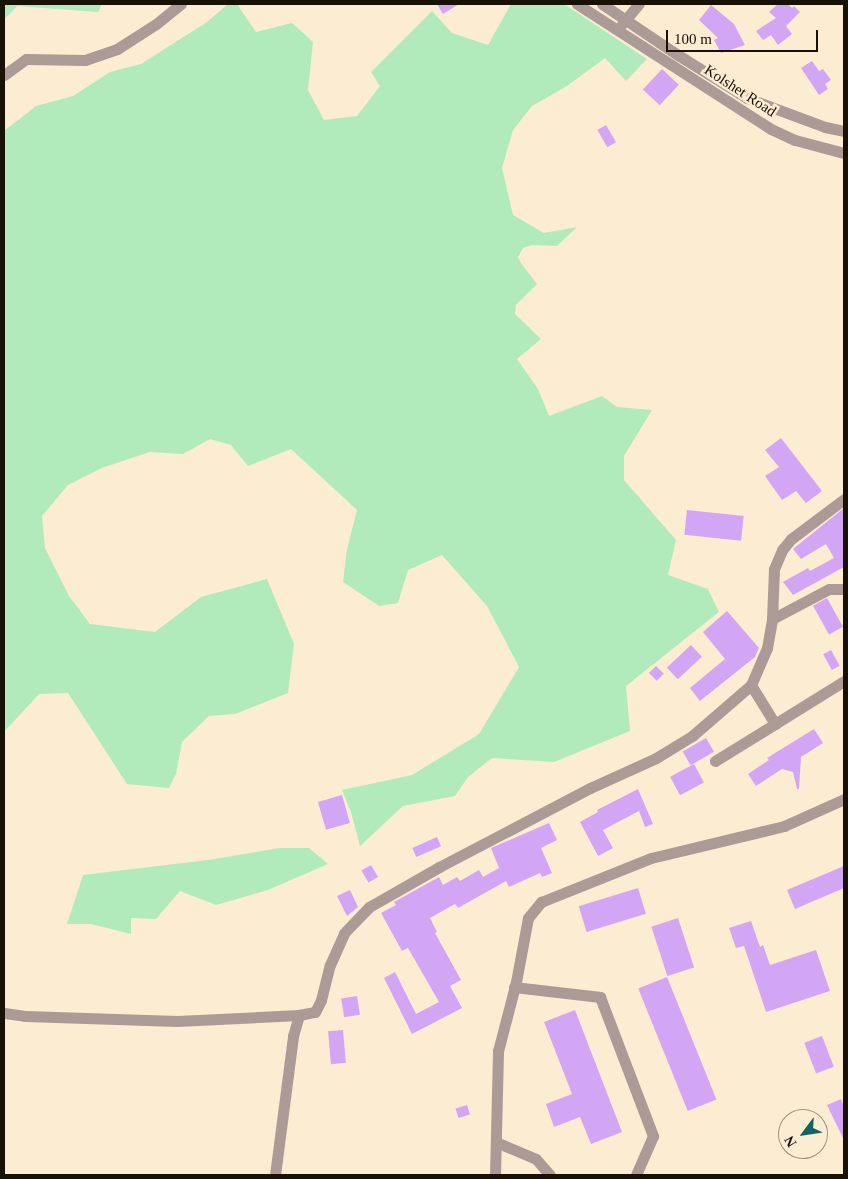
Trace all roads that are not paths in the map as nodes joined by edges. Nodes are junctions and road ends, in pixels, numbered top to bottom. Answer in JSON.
{"nodes":[{"id":1,"x":181,"y":4,"type":"edge"},
{"id":2,"x":577,"y":4,"type":"edge"},
{"id":3,"x":602,"y":4,"type":"edge"},
{"id":4,"x":639,"y":4,"type":"edge"},
{"id":5,"x":625,"y":19,"type":"junction"},
{"id":6,"x":618,"y":30,"type":"junction"},
{"id":7,"x":678,"y":56,"type":"junction"},
{"id":8,"x":670,"y":66,"type":"junction"},
{"id":9,"x":4,"y":75,"type":"edge"},
{"id":10,"x":744,"y":103,"type":"junction"},
{"id":11,"x":844,"y":131,"type":"edge"},
{"id":12,"x":844,"y":152,"type":"edge"},
{"id":13,"x":844,"y":499,"type":"edge"},
{"id":14,"x":844,"y":589,"type":"edge"},
{"id":15,"x":772,"y":619,"type":"junction"},
{"id":16,"x":844,"y":681,"type":"edge"},
{"id":17,"x":751,"y":685,"type":"junction"},
{"id":18,"x":775,"y":724,"type":"junction"},
{"id":19,"x":714,"y":761,"type":"dead end"},
{"id":20,"x":844,"y":800,"type":"edge"},
{"id":21,"x":514,"y":987,"type":"junction"},
{"id":22,"x":4,"y":1013,"type":"edge"},
{"id":23,"x":300,"y":1015,"type":"junction"},
{"id":24,"x":496,"y":1142,"type":"junction"},
{"id":25,"x":275,"y":1175,"type":"edge"},
{"id":26,"x":495,"y":1175,"type":"edge"},
{"id":27,"x":550,"y":1175,"type":"edge"},
{"id":28,"x":636,"y":1175,"type":"edge"}],
"edges":[{"from":1,"to":9,"type":"street"},
{"from":2,"to":6,"type":"street","name":"Kolshet Road"},
{"from":3,"to":5,"type":"street","name":"Kolshet Road"},
{"from":4,"to":5,"type":"street"},
{"from":5,"to":6,"type":"street"},
{"from":5,"to":7,"type":"street","name":"Kolshet Road"},
{"from":6,"to":8,"type":"street","name":"Kolshet Road"},
{"from":7,"to":8,"type":"street"},
{"from":7,"to":10,"type":"street","name":"Kolshet Road"},
{"from":8,"to":10,"type":"street","name":"Kolshet Road"},
{"from":10,"to":11,"type":"street","name":"Kolshet Road"},
{"from":10,"to":12,"type":"street","name":"Kolshet Road"},
{"from":13,"to":15,"type":"street"},
{"from":14,"to":15,"type":"street"},
{"from":15,"to":17,"type":"street"},
{"from":16,"to":18,"type":"street"},
{"from":17,"to":18,"type":"street"},
{"from":17,"to":23,"type":"street"},
{"from":18,"to":19,"type":"street"},
{"from":20,"to":21,"type":"street"},
{"from":21,"to":24,"type":"street"},
{"from":21,"to":28,"type":"street"},
{"from":22,"to":23,"type":"street"},
{"from":23,"to":25,"type":"street"},
{"from":24,"to":26,"type":"street"},
{"from":24,"to":27,"type":"street"}]}
